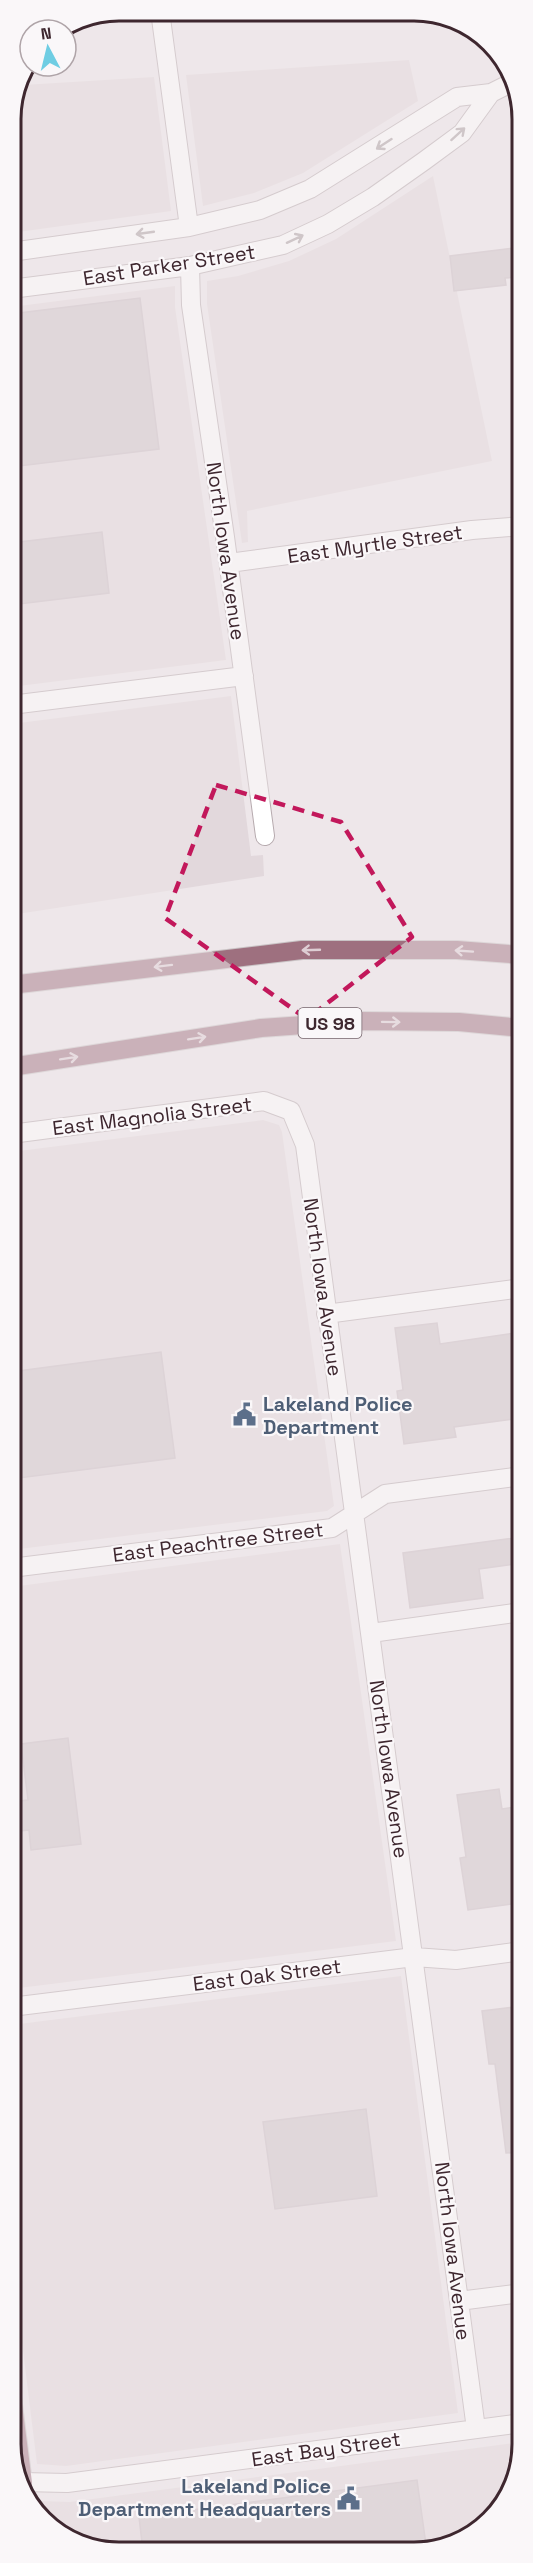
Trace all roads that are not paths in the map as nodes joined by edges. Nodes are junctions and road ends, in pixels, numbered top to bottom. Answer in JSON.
{"nodes":[{"id":1,"x":161,"y":21,"type":"edge"},
{"id":2,"x":506,"y":85,"type":"edge"},
{"id":3,"x":491,"y":93,"type":"junction"},
{"id":4,"x":189,"y":227,"type":"junction"},
{"id":5,"x":21,"y":251,"type":"edge"},
{"id":6,"x":190,"y":266,"type":"junction"},
{"id":7,"x":21,"y":288,"type":"edge"},
{"id":8,"x":512,"y":527,"type":"edge"},
{"id":9,"x":229,"y":563,"type":"junction"},
{"id":10,"x":244,"y":676,"type":"junction"},
{"id":11,"x":21,"y":704,"type":"edge"},
{"id":12,"x":265,"y":836,"type":"dead end"},
{"id":13,"x":512,"y":955,"type":"edge"},
{"id":14,"x":21,"y":984,"type":"edge"},
{"id":15,"x":512,"y":1027,"type":"edge"},
{"id":16,"x":21,"y":1065,"type":"edge"},
{"id":17,"x":291,"y":1111,"type":"joint"},
{"id":18,"x":21,"y":1133,"type":"edge"},
{"id":19,"x":512,"y":1289,"type":"edge"},
{"id":20,"x":326,"y":1314,"type":"junction"},
{"id":21,"x":512,"y":1477,"type":"edge"},
{"id":22,"x":354,"y":1513,"type":"junction"},
{"id":23,"x":21,"y":1567,"type":"edge"},
{"id":24,"x":512,"y":1613,"type":"edge"},
{"id":25,"x":371,"y":1633,"type":"junction"},
{"id":26,"x":512,"y":1953,"type":"edge"},
{"id":27,"x":414,"y":1957,"type":"junction"},
{"id":28,"x":21,"y":2006,"type":"edge"},
{"id":29,"x":512,"y":2294,"type":"edge"},
{"id":30,"x":459,"y":2301,"type":"junction"},
{"id":31,"x":512,"y":2424,"type":"edge"},
{"id":32,"x":476,"y":2429,"type":"junction"},
{"id":33,"x":29,"y":2482,"type":"edge"}],
"edges":[{"from":1,"to":4,"type":"street"},
{"from":2,"to":3,"type":"street","name":"East Parker Street"},
{"from":3,"to":4,"type":"street","name":"East Parker Street","one_way":true},
{"from":6,"to":3,"type":"street","name":"East Parker Street","one_way":true},
{"from":4,"to":5,"type":"street","name":"East Parker Street","one_way":true},
{"from":6,"to":7,"type":"street","name":"East Parker Street"},
{"from":6,"to":9,"type":"street","name":"North Iowa Avenue"},
{"from":8,"to":9,"type":"street","name":"East Myrtle Street"},
{"from":9,"to":10,"type":"street","name":"North Iowa Avenue"},
{"from":10,"to":11,"type":"street"},
{"from":10,"to":12,"type":"street","name":"North Iowa Avenue"},
{"from":13,"to":14,"type":"main road","one_way":true},
{"from":16,"to":15,"type":"main road","number":"US 98","one_way":true},
{"from":17,"to":18,"type":"street","name":"East Magnolia Street"},
{"from":17,"to":20,"type":"street","name":"North Iowa Avenue"},
{"from":19,"to":20,"type":"street"},
{"from":20,"to":22,"type":"street","name":"North Iowa Avenue"},
{"from":21,"to":22,"type":"street","name":"East Peachtree Street"},
{"from":22,"to":23,"type":"street","name":"East Peachtree Street"},
{"from":22,"to":25,"type":"street","name":"North Iowa Avenue"},
{"from":24,"to":25,"type":"street"},
{"from":25,"to":27,"type":"street","name":"North Iowa Avenue"},
{"from":26,"to":27,"type":"street","name":"East Oak Street"},
{"from":27,"to":28,"type":"street","name":"East Oak Street"},
{"from":27,"to":30,"type":"street","name":"North Iowa Avenue"},
{"from":29,"to":30,"type":"street"},
{"from":30,"to":32,"type":"street","name":"North Iowa Avenue"},
{"from":31,"to":32,"type":"street","name":"East Bay Street"},
{"from":32,"to":33,"type":"street","name":"East Bay Street"}]}
